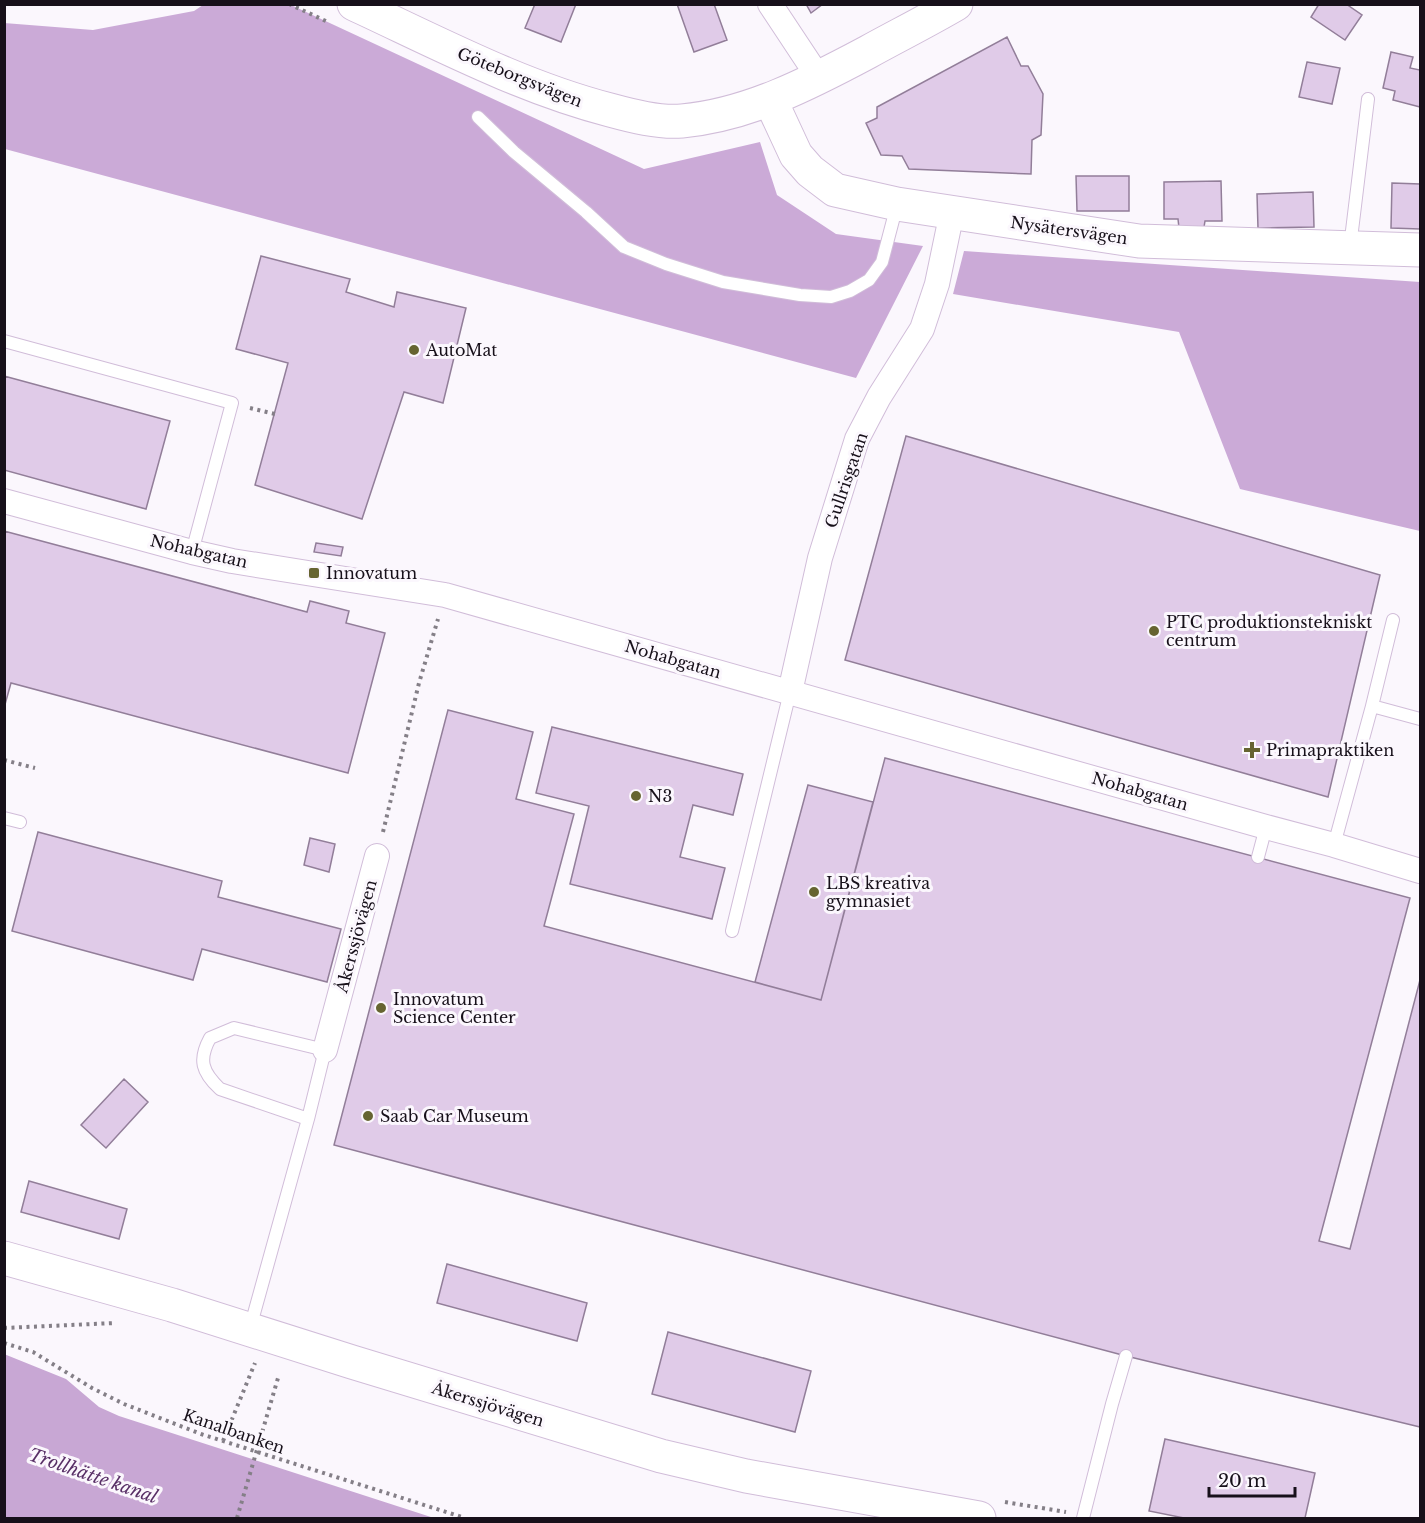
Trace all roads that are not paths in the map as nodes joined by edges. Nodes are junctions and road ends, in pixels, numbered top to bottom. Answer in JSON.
{"nodes":[{"id":1,"x":354,"y":4,"type":"edge"},
{"id":2,"x":770,"y":4,"type":"edge"},
{"id":3,"x":956,"y":4,"type":"edge"},
{"id":4,"x":819,"y":78,"type":"junction"},
{"id":5,"x":770,"y":99,"type":"junction"},
{"id":6,"x":1368,"y":99,"type":"dead end"},
{"id":7,"x":478,"y":117,"type":"dead end"},
{"id":8,"x":897,"y":204,"type":"junction"},
{"id":9,"x":952,"y":212,"type":"junction"},
{"id":10,"x":1350,"y":248,"type":"junction"},
{"id":11,"x":1420,"y":250,"type":"edge"},
{"id":12,"x":4,"y":341,"type":"edge"},
{"id":13,"x":4,"y":501,"type":"edge"},
{"id":14,"x":192,"y":552,"type":"junction"},
{"id":15,"x":1393,"y":620,"type":"dead end"},
{"id":16,"x":790,"y":692,"type":"junction"},
{"id":17,"x":1372,"y":706,"type":"junction"},
{"id":18,"x":1420,"y":718,"type":"edge"},
{"id":19,"x":4,"y":818,"type":"edge"},
{"id":20,"x":20,"y":822,"type":"dead end"},
{"id":21,"x":1266,"y":827,"type":"junction"},
{"id":22,"x":1334,"y":845,"type":"junction"},
{"id":23,"x":377,"y":856,"type":"road end"},
{"id":24,"x":1258,"y":857,"type":"dead end"},
{"id":25,"x":1420,"y":871,"type":"edge"},
{"id":26,"x":732,"y":931,"type":"dead end"},
{"id":27,"x":325,"y":1050,"type":"junction"},
{"id":28,"x":308,"y":1119,"type":"junction"},
{"id":29,"x":4,"y":1258,"type":"edge"},
{"id":30,"x":250,"y":1329,"type":"junction"},
{"id":31,"x":1126,"y":1356,"type":"dead end"},
{"id":32,"x":979,"y":1518,"type":"edge"},
{"id":33,"x":1083,"y":1518,"type":"edge"}],
"edges":[{"from":1,"to":5,"type":"street","name":"Göteborgsvägen"},
{"from":2,"to":4,"type":"street"},
{"from":3,"to":4,"type":"street","name":"Göteborgsvägen"},
{"from":4,"to":5,"type":"street","name":"Göteborgsvägen"},
{"from":5,"to":8,"type":"street","name":"Nysätersvägen"},
{"from":6,"to":10,"type":"lane"},
{"from":7,"to":8,"type":"lane"},
{"from":8,"to":9,"type":"street","name":"Nysätersvägen"},
{"from":9,"to":10,"type":"street","name":"Nysätersvägen"},
{"from":9,"to":16,"type":"street","name":"Gullrisgatan"},
{"from":10,"to":11,"type":"street","name":"Nysätersvägen"},
{"from":12,"to":14,"type":"lane"},
{"from":13,"to":14,"type":"street","name":"Nohabgatan"},
{"from":14,"to":16,"type":"street","name":"Nohabgatan"},
{"from":15,"to":17,"type":"lane"},
{"from":16,"to":21,"type":"street","name":"Nohabgatan"},
{"from":16,"to":26,"type":"lane"},
{"from":17,"to":18,"type":"lane"},
{"from":17,"to":22,"type":"lane"},
{"from":19,"to":20,"type":"lane"},
{"from":21,"to":22,"type":"street","name":"Nohabgatan"},
{"from":21,"to":24,"type":"lane"},
{"from":22,"to":25,"type":"street","name":"Nohabgatan"},
{"from":23,"to":27,"type":"street","name":"Åkerssjövägen"},
{"from":27,"to":28,"type":"lane"},
{"from":27,"to":28,"type":"lane"},
{"from":28,"to":30,"type":"lane"},
{"from":29,"to":30,"type":"street","name":"Åkerssjövägen"},
{"from":30,"to":32,"type":"street","name":"Åkerssjövägen"},
{"from":31,"to":33,"type":"lane"}]}
